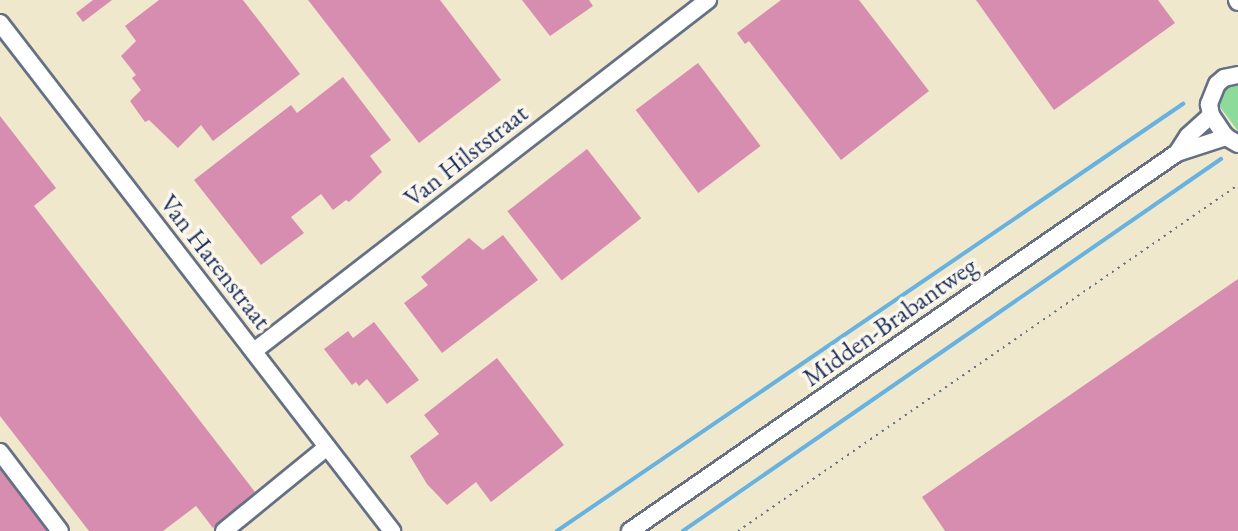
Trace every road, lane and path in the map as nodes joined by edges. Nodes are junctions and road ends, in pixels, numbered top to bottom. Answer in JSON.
{"nodes":[{"id":1,"x":708,"y":0,"type":"edge"},
{"id":2,"x":0,"y":23,"type":"edge"},
{"id":3,"x":1238,"y":65,"type":"edge"},
{"id":4,"x":1231,"y":76,"type":"edge"},
{"id":5,"x":1211,"y":115,"type":"junction"},
{"id":6,"x":1232,"y":140,"type":"edge"},
{"id":7,"x":1177,"y":153,"type":"junction"},
{"id":8,"x":1238,"y":185,"type":"edge"},
{"id":9,"x":254,"y":351,"type":"junction"},
{"id":10,"x":327,"y":447,"type":"junction"},
{"id":11,"x":0,"y":452,"type":"edge"},
{"id":12,"x":60,"y":531,"type":"edge"},
{"id":13,"x":225,"y":531,"type":"edge"},
{"id":14,"x":392,"y":531,"type":"edge"},
{"id":15,"x":630,"y":531,"type":"edge"},
{"id":16,"x":738,"y":531,"type":"edge"}],
"edges":[{"from":1,"to":9,"type":"street","name":"Van Hilststraat"},
{"from":2,"to":9,"type":"street","name":"Van Harenstraat"},
{"from":3,"to":4,"type":"street"},
{"from":4,"to":5,"type":"street"},
{"from":5,"to":6,"type":"street"},
{"from":5,"to":7,"type":"street","name":"Midden-Brabantweg"},
{"from":6,"to":7,"type":"street","name":"Midden-Brabantweg"},
{"from":7,"to":15,"type":"street","name":"Midden-Brabantweg"},
{"from":8,"to":16,"type":"path"},
{"from":9,"to":10,"type":"street","name":"Van Harenstraat"},
{"from":10,"to":13,"type":"street"},
{"from":10,"to":14,"type":"street","name":"Van Harenstraat"},
{"from":11,"to":12,"type":"street"}]}
